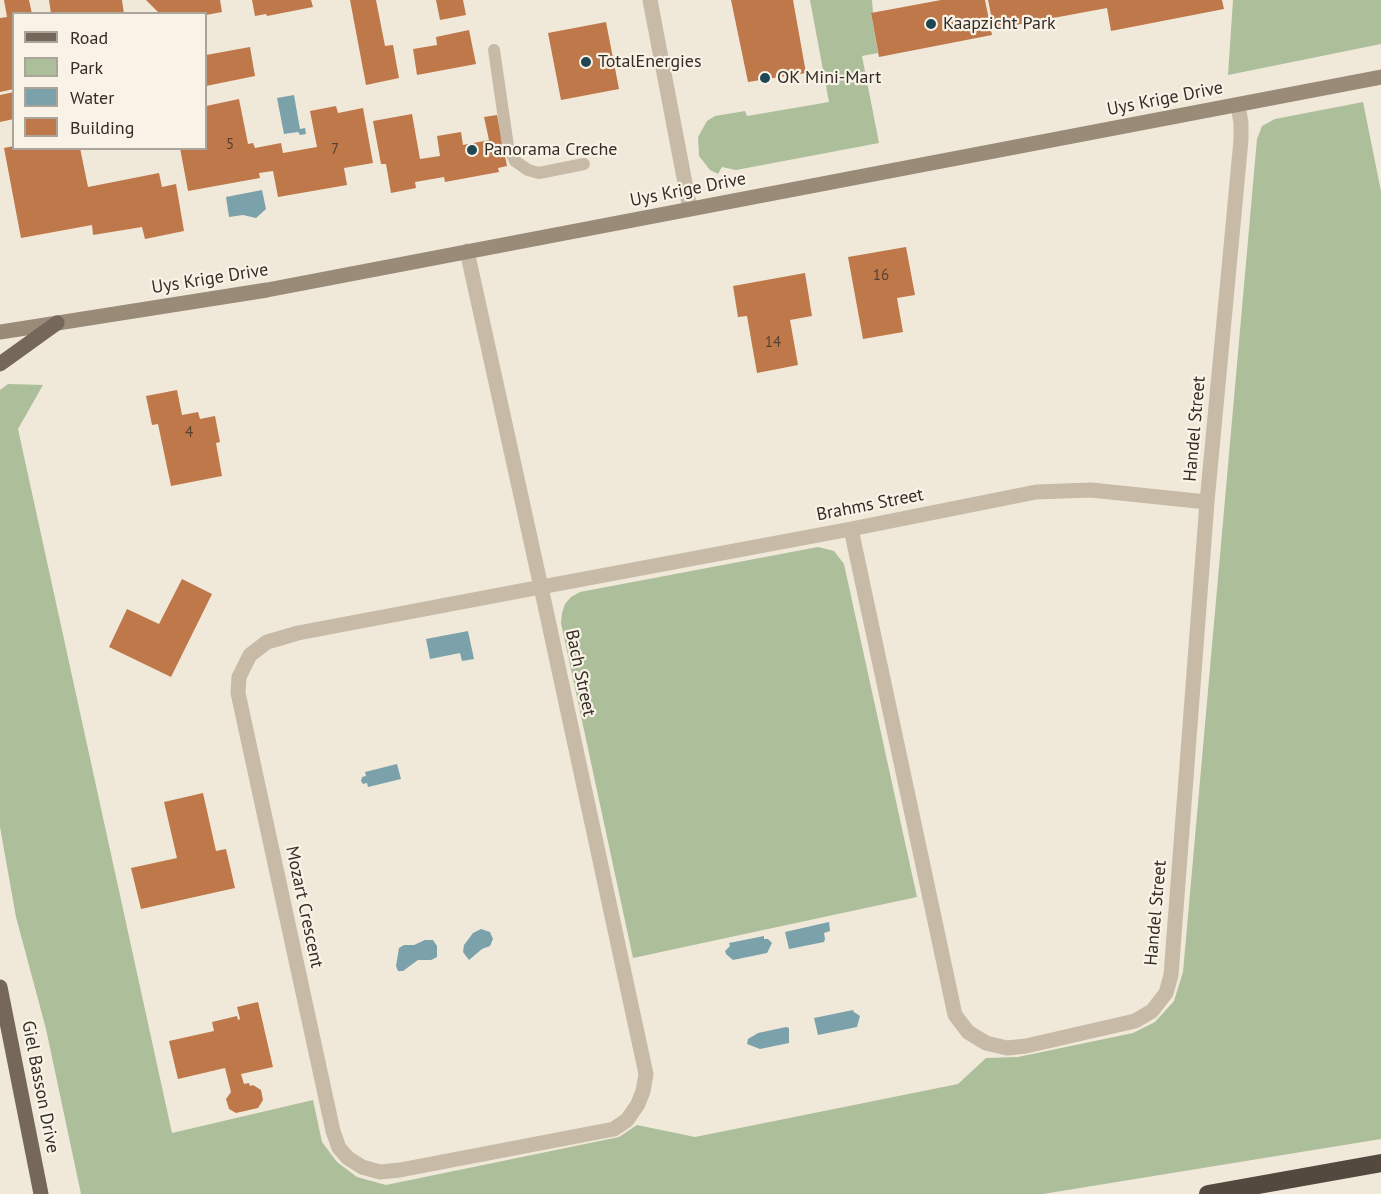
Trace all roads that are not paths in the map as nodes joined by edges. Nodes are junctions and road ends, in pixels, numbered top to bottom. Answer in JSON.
{"nodes":[{"id":1,"x":650,"y":0,"type":"edge"},
{"id":2,"x":494,"y":50,"type":"dead end"},
{"id":3,"x":1381,"y":77,"type":"edge"},
{"id":4,"x":1238,"y":105,"type":"junction"},
{"id":5,"x":584,"y":164,"type":"dead end"},
{"id":6,"x":690,"y":209,"type":"junction"},
{"id":7,"x":467,"y":251,"type":"junction"},
{"id":8,"x":57,"y":323,"type":"junction"},
{"id":9,"x":0,"y":332,"type":"edge"},
{"id":10,"x":0,"y":364,"type":"edge"},
{"id":11,"x":1207,"y":502,"type":"junction"},
{"id":12,"x":851,"y":529,"type":"junction"},
{"id":13,"x":541,"y":587,"type":"junction"},
{"id":14,"x":0,"y":987,"type":"edge"},
{"id":15,"x":638,"y":1104,"type":"joint"},
{"id":16,"x":1381,"y":1163,"type":"edge"},
{"id":17,"x":41,"y":1194,"type":"edge"},
{"id":18,"x":1208,"y":1194,"type":"edge"}],
"edges":[{"from":1,"to":6,"type":"street"},
{"from":2,"to":5,"type":"lane"},
{"from":3,"to":4,"type":"street","name":"Uys Krige Drive"},
{"from":4,"to":6,"type":"street","name":"Uys Krige Drive"},
{"from":4,"to":11,"type":"street","name":"Handel Street"},
{"from":6,"to":7,"type":"street","name":"Uys Krige Drive"},
{"from":7,"to":8,"type":"street","name":"Uys Krige Drive"},
{"from":7,"to":13,"type":"street","name":"Bach Street"},
{"from":8,"to":9,"type":"street","name":"Uys Krige Drive"},
{"from":8,"to":10,"type":"main road"},
{"from":11,"to":12,"type":"street","name":"Brahms Street"},
{"from":11,"to":12,"type":"street","name":"Handel Street"},
{"from":12,"to":13,"type":"street","name":"Brahms Street"},
{"from":13,"to":15,"type":"street","name":"Bach Street"},
{"from":13,"to":15,"type":"street","name":"Mozart Crescent"},
{"from":14,"to":17,"type":"main road","name":"Giel Basson Drive"},
{"from":16,"to":18,"type":"highway"}]}
